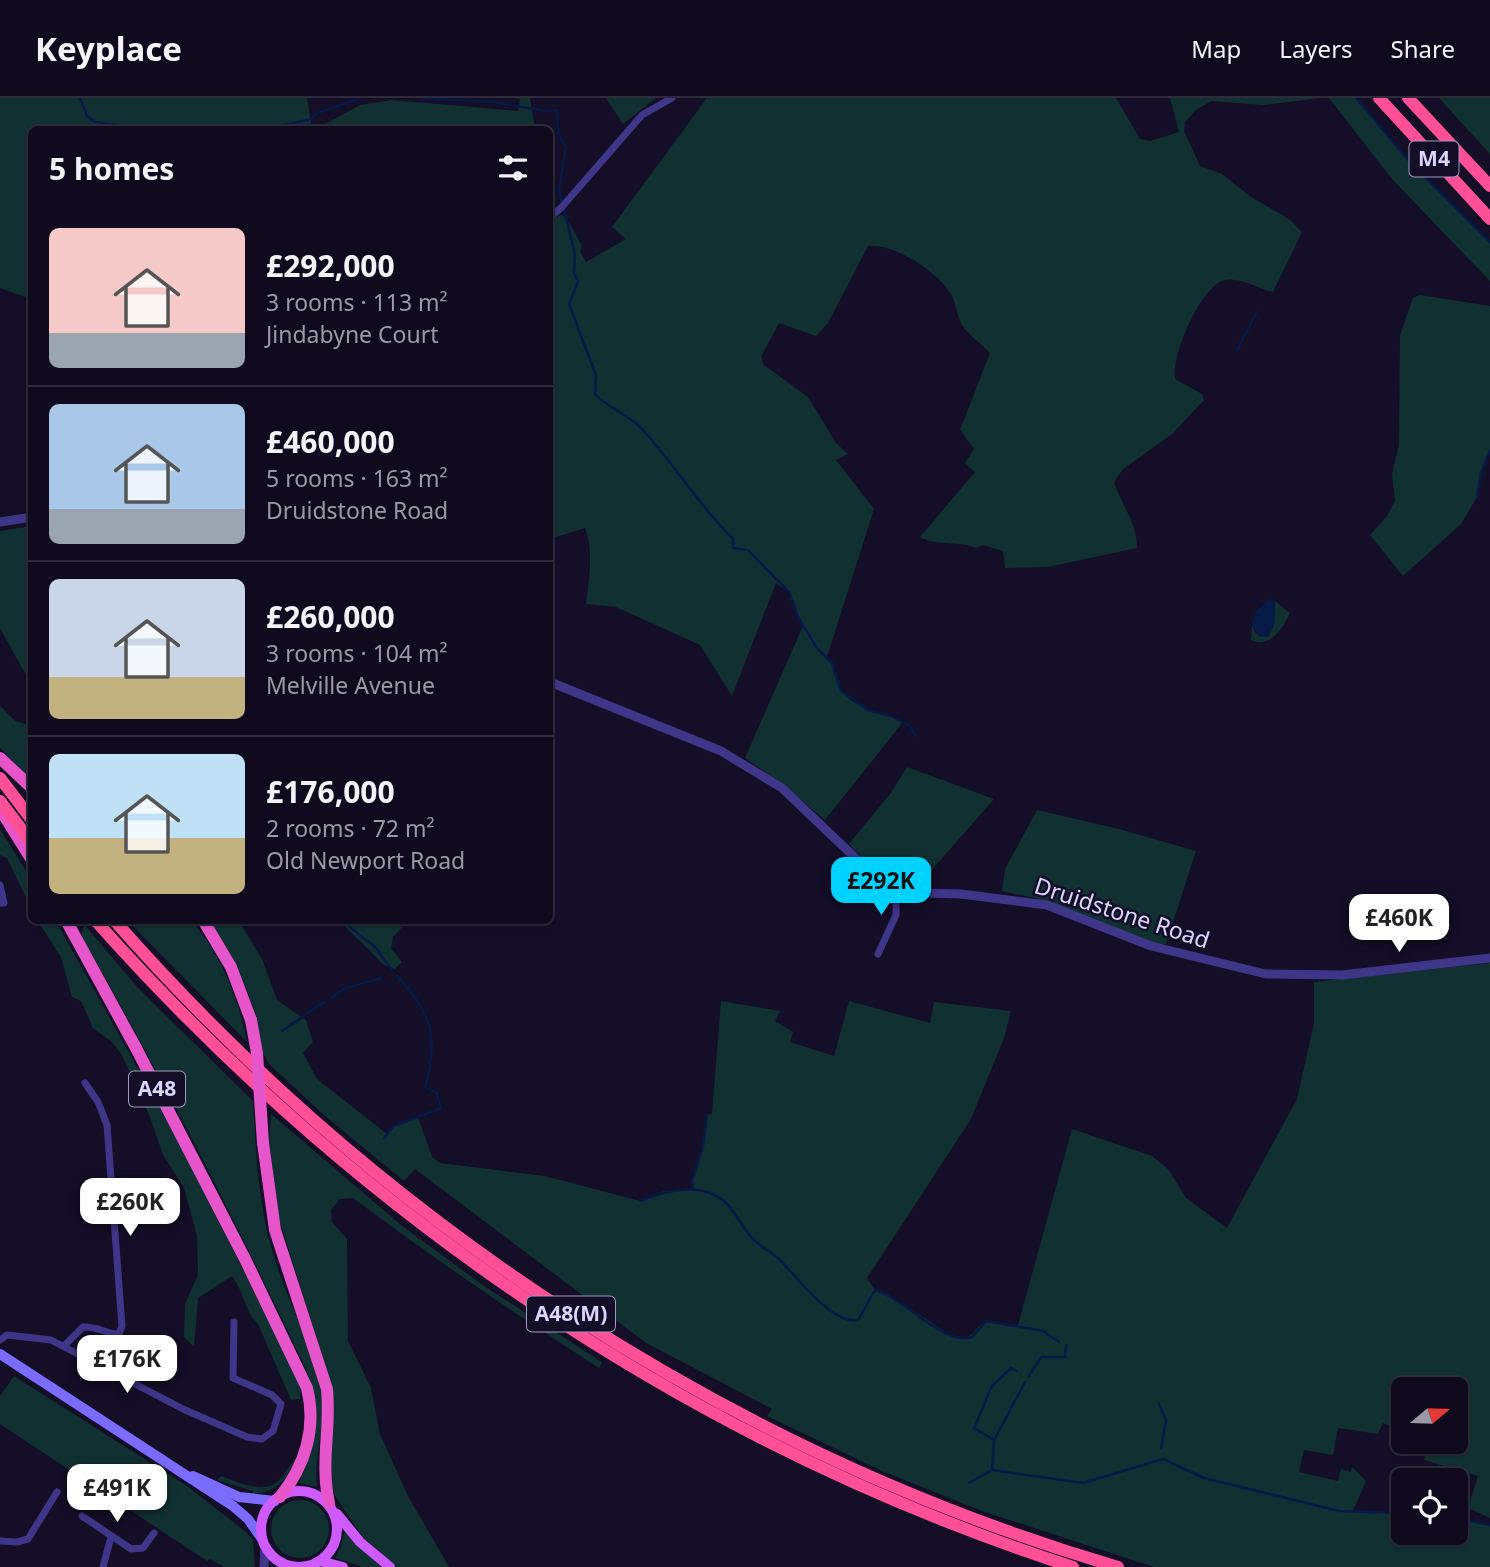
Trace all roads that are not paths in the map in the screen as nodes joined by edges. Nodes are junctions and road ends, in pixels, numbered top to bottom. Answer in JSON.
{"nodes":[{"id":1,"x":672,"y":98,"type":"edge"},
{"id":2,"x":1379,"y":98,"type":"edge"},
{"id":3,"x":1408,"y":98,"type":"edge"},
{"id":4,"x":1490,"y":186,"type":"edge"},
{"id":5,"x":553,"y":214,"type":"edge"},
{"id":6,"x":1490,"y":219,"type":"edge"},
{"id":7,"x":28,"y":518,"type":"edge"},
{"id":8,"x":0,"y":522,"type":"edge"},
{"id":9,"x":553,"y":683,"type":"edge"},
{"id":10,"x":0,"y":758,"type":"edge"},
{"id":11,"x":0,"y":778,"type":"edge"},
{"id":12,"x":28,"y":784,"type":"edge"},
{"id":13,"x":0,"y":801,"type":"edge"},
{"id":14,"x":0,"y":809,"type":"edge"},
{"id":15,"x":28,"y":815,"type":"edge"},
{"id":16,"x":28,"y":838,"type":"edge"},
{"id":17,"x":28,"y":854,"type":"edge"},
{"id":18,"x":0,"y":885,"type":"edge"},
{"id":19,"x":896,"y":885,"type":"junction"},
{"id":20,"x":0,"y":903,"type":"edge"},
{"id":21,"x":68,"y":924,"type":"edge"},
{"id":22,"x":99,"y":924,"type":"edge"},
{"id":23,"x":118,"y":924,"type":"edge"},
{"id":24,"x":205,"y":924,"type":"edge"},
{"id":25,"x":878,"y":954,"type":"dead end"},
{"id":26,"x":1490,"y":958,"type":"edge"},
{"id":27,"x":85,"y":1083,"type":"dead end"},
{"id":28,"x":234,"y":1322,"type":"dead end"},
{"id":29,"x":0,"y":1340,"type":"edge"},
{"id":30,"x":64,"y":1346,"type":"junction"},
{"id":31,"x":0,"y":1354,"type":"edge"},
{"id":32,"x":184,"y":1472,"type":"junction"},
{"id":33,"x":57,"y":1492,"type":"dead end"},
{"id":34,"x":43,"y":1496,"type":"dead end"},
{"id":35,"x":277,"y":1499,"type":"junction"},
{"id":36,"x":52,"y":1501,"type":"junction"},
{"id":37,"x":332,"y":1507,"type":"junction"},
{"id":38,"x":82,"y":1517,"type":"dead end"},
{"id":39,"x":35,"y":1532,"type":"junction"},
{"id":40,"x":153,"y":1533,"type":"dead end"},
{"id":41,"x":42,"y":1537,"type":"dead end"},
{"id":42,"x":111,"y":1537,"type":"junction"},
{"id":43,"x":0,"y":1541,"type":"edge"},
{"id":44,"x":264,"y":1542,"type":"junction"},
{"id":45,"x":320,"y":1561,"type":"junction"},
{"id":46,"x":103,"y":1567,"type":"edge"},
{"id":47,"x":264,"y":1567,"type":"edge"},
{"id":48,"x":306,"y":1567,"type":"edge"},
{"id":49,"x":344,"y":1567,"type":"edge"},
{"id":50,"x":390,"y":1567,"type":"edge"},
{"id":51,"x":1073,"y":1567,"type":"edge"},
{"id":52,"x":1118,"y":1567,"type":"edge"}],
"edges":[{"from":1,"to":5,"type":"street"},
{"from":2,"to":6,"type":"highway","number":"M4"},
{"from":3,"to":4,"type":"highway","number":"M4"},
{"from":7,"to":8,"type":"street"},
{"from":9,"to":19,"type":"street","name":"Druidstone Road"},
{"from":10,"to":12,"type":"highway"},
{"from":11,"to":15,"type":"highway"},
{"from":13,"to":16,"type":"highway"},
{"from":14,"to":17,"type":"highway"},
{"from":18,"to":20,"type":"street"},
{"from":19,"to":25,"type":"street"},
{"from":19,"to":26,"type":"street","name":"Druidstone Road"},
{"from":21,"to":35,"type":"highway","number":"A48"},
{"from":22,"to":51,"type":"highway","number":"A48(M)"},
{"from":23,"to":52,"type":"highway","number":"A48(M)"},
{"from":24,"to":37,"type":"highway","bridge":true},
{"from":27,"to":30,"type":"street"},
{"from":28,"to":30,"type":"street"},
{"from":29,"to":30,"type":"street"},
{"from":31,"to":32,"type":"main road"},
{"from":32,"to":35,"type":"main road"},
{"from":32,"to":44,"type":"main road"},
{"from":33,"to":36,"type":"street"},
{"from":34,"to":36,"type":"street"},
{"from":35,"to":37,"type":"main road"},
{"from":35,"to":44,"type":"main road"},
{"from":36,"to":39,"type":"street"},
{"from":37,"to":45,"type":"main road"},
{"from":37,"to":50,"type":"main road"},
{"from":38,"to":42,"type":"street"},
{"from":39,"to":41,"type":"street"},
{"from":39,"to":43,"type":"street"},
{"from":40,"to":42,"type":"street"},
{"from":42,"to":46,"type":"street"},
{"from":44,"to":47,"type":"street"},
{"from":44,"to":48,"type":"main road"},
{"from":45,"to":48,"type":"main road"},
{"from":45,"to":49,"type":"main road"}]}
